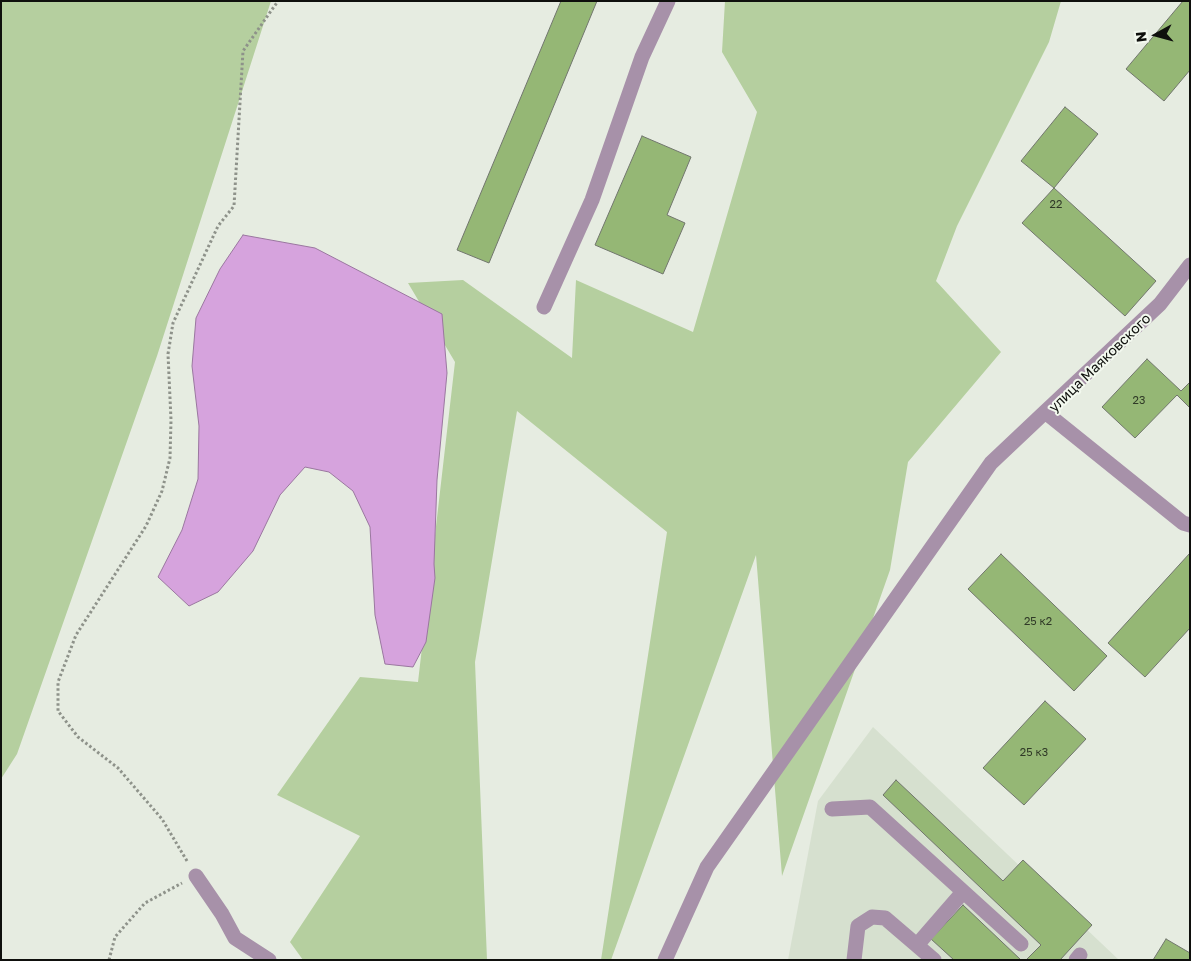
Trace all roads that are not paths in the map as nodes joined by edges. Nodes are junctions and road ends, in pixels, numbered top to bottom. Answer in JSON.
{"nodes":[{"id":1,"x":668,"y":1,"type":"edge"},
{"id":2,"x":1190,"y":265,"type":"edge"},
{"id":3,"x":544,"y":307,"type":"dead end"},
{"id":4,"x":1046,"y":412,"type":"junction"},
{"id":5,"x":1190,"y":525,"type":"edge"},
{"id":6,"x":832,"y":809,"type":"dead end"},
{"id":7,"x":196,"y":876,"type":"road end"},
{"id":8,"x":963,"y":892,"type":"junction"},
{"id":9,"x":1021,"y":944,"type":"dead end"},
{"id":10,"x":917,"y":945,"type":"junction"},
{"id":11,"x":269,"y":960,"type":"edge"},
{"id":12,"x":665,"y":960,"type":"edge"},
{"id":13,"x":854,"y":960,"type":"edge"},
{"id":14,"x":934,"y":960,"type":"edge"}],
"edges":[{"from":1,"to":3,"type":"street"},
{"from":2,"to":4,"type":"street","name":"улица Маяковского"},
{"from":4,"to":5,"type":"street","name":"улица Маяковского"},
{"from":4,"to":12,"type":"street"},
{"from":6,"to":8,"type":"street"},
{"from":7,"to":11,"type":"street"},
{"from":8,"to":9,"type":"street"},
{"from":8,"to":10,"type":"street"},
{"from":10,"to":13,"type":"street"},
{"from":10,"to":14,"type":"street"}]}
